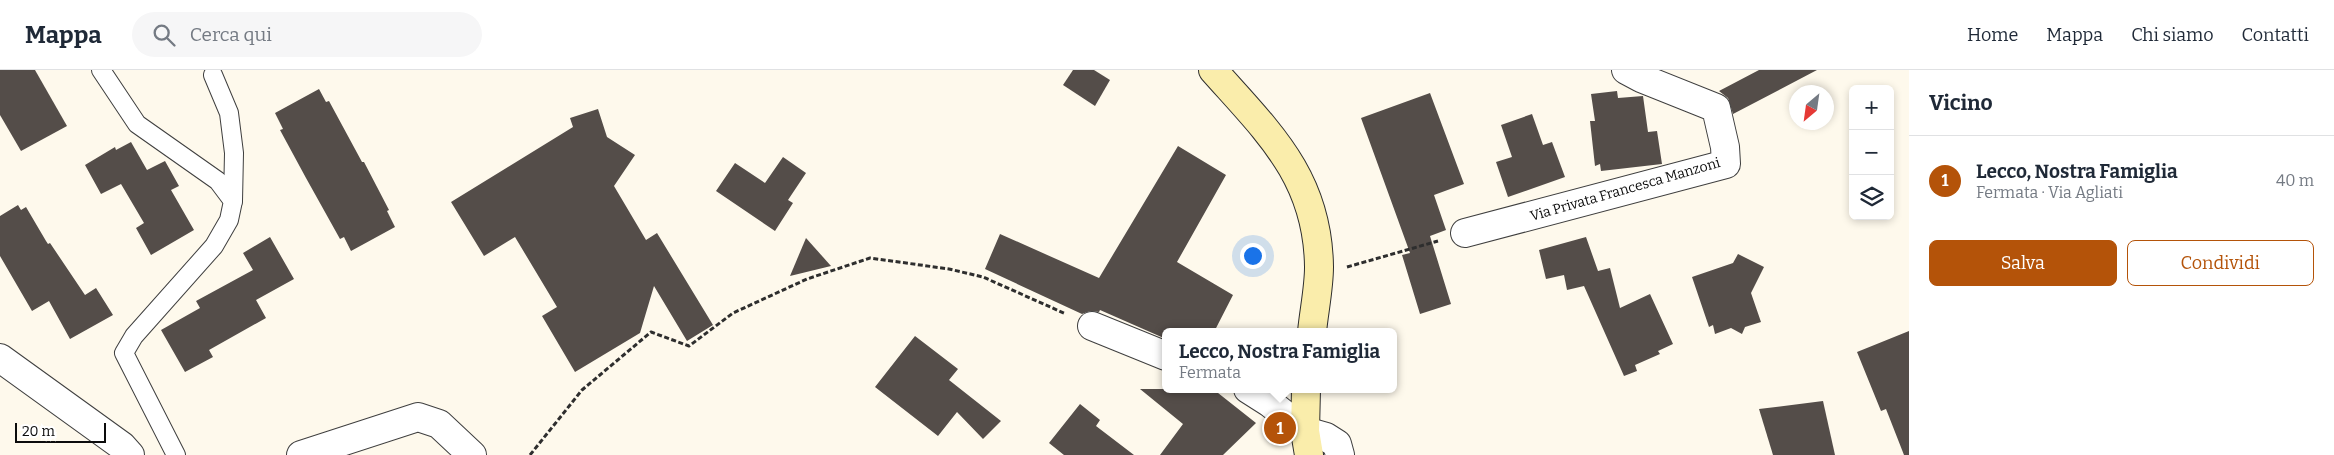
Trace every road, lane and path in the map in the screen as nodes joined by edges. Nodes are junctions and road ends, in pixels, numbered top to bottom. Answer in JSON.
{"nodes":[{"id":1,"x":101,"y":70,"type":"edge"},
{"id":2,"x":1213,"y":70,"type":"edge"},
{"id":3,"x":1626,"y":70,"type":"edge"},
{"id":4,"x":213,"y":75,"type":"dead end"},
{"id":5,"x":233,"y":201,"type":"junction"},
{"id":6,"x":1465,"y":233,"type":"joint"},
{"id":7,"x":1346,"y":267,"type":"dead end"},
{"id":8,"x":1092,"y":326,"type":"joint"},
{"id":9,"x":1312,"y":328,"type":"edge"},
{"id":10,"x":1162,"y":354,"type":"edge"},
{"id":11,"x":0,"y":358,"type":"edge"},
{"id":12,"x":1252,"y":393,"type":"edge"},
{"id":13,"x":1306,"y":393,"type":"edge"},
{"id":14,"x":1307,"y":443,"type":"edge"},
{"id":15,"x":130,"y":455,"type":"edge"},
{"id":16,"x":176,"y":455,"type":"edge"},
{"id":17,"x":301,"y":455,"type":"edge"},
{"id":18,"x":472,"y":455,"type":"edge"},
{"id":19,"x":530,"y":455,"type":"edge"},
{"id":20,"x":1340,"y":455,"type":"edge"}],
"edges":[{"from":1,"to":5,"type":"lane"},
{"from":2,"to":9,"type":"main road"},
{"from":3,"to":6,"type":"street","name":"Via Privata Francesca Manzoni"},
{"from":4,"to":5,"type":"lane"},
{"from":5,"to":16,"type":"lane"},
{"from":6,"to":7,"type":"path"},
{"from":8,"to":10,"type":"street"},
{"from":8,"to":19,"type":"path"},
{"from":11,"to":15,"type":"street"},
{"from":12,"to":14,"type":"street"},
{"from":13,"to":14,"type":"main road"},
{"from":14,"to":20,"type":"street"},
{"from":17,"to":18,"type":"street"}]}
